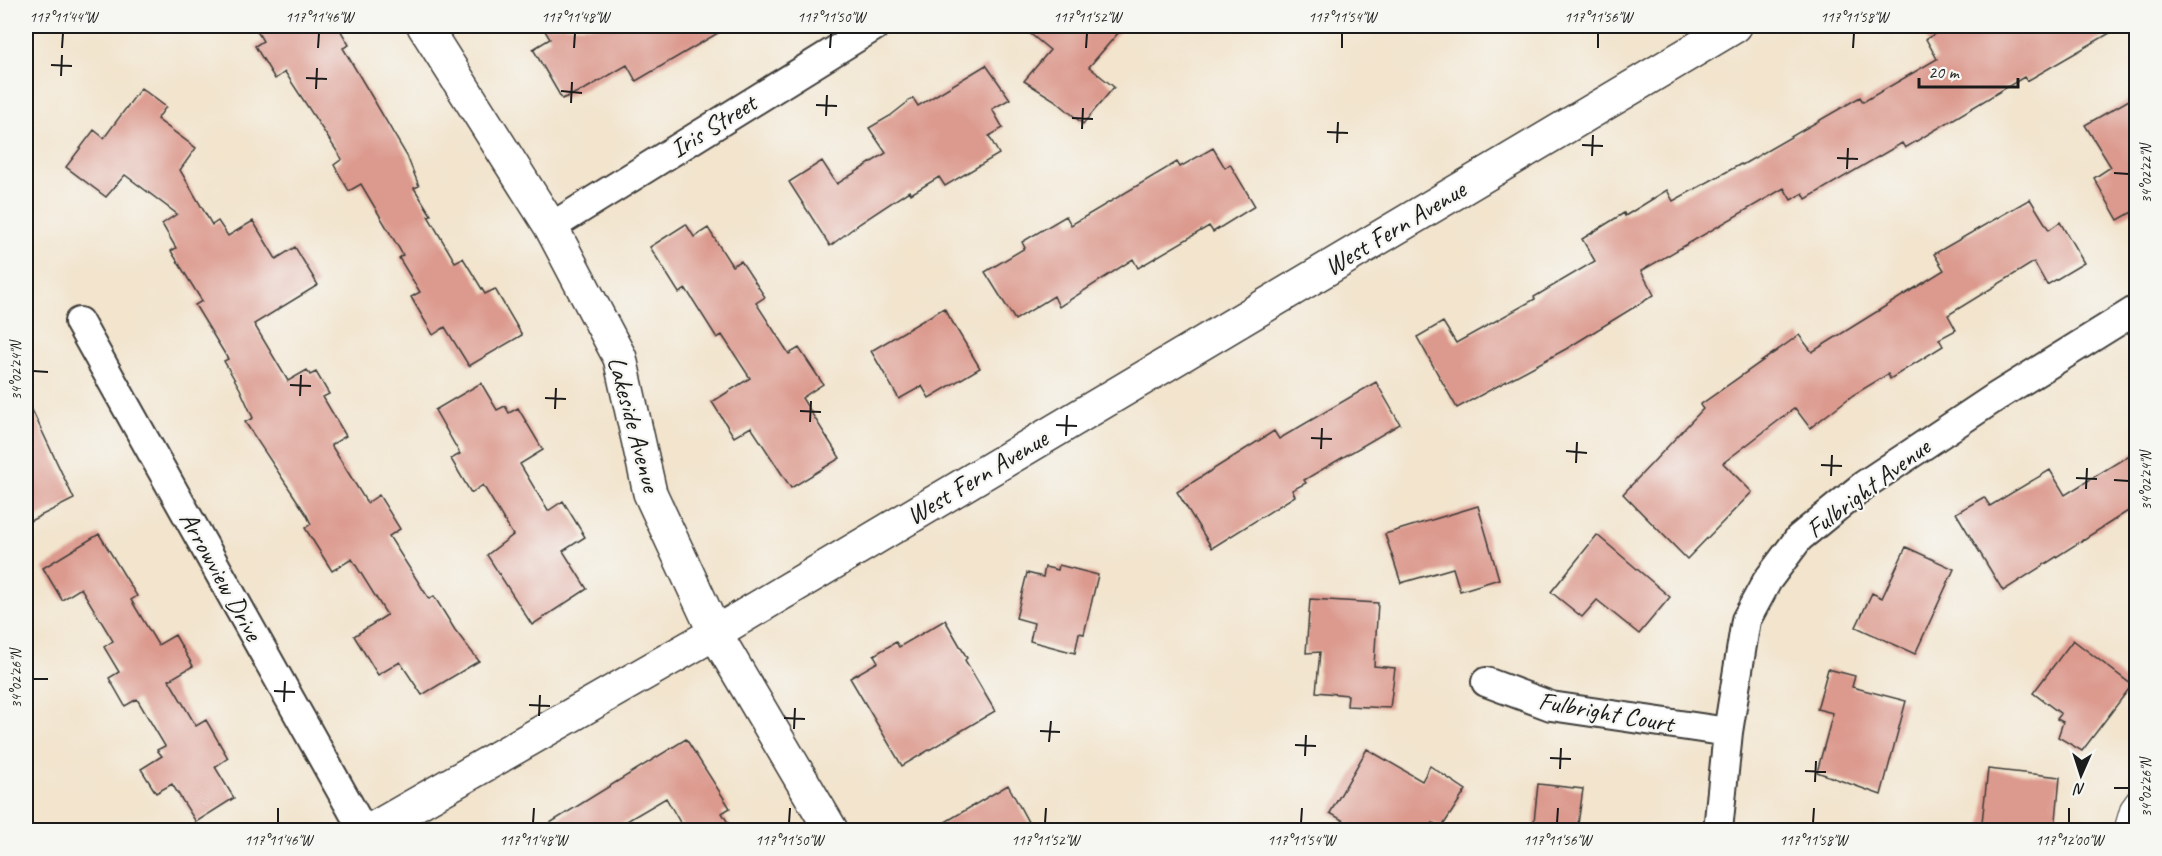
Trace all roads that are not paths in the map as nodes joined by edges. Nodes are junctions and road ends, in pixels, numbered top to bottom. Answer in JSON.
{"nodes":[{"id":1,"x":424,"y":26,"type":"edge"},
{"id":2,"x":875,"y":26,"type":"edge"},
{"id":3,"x":1735,"y":26,"type":"edge"},
{"id":4,"x":551,"y":227,"type":"junction"},
{"id":5,"x":2136,"y":310,"type":"edge"},
{"id":6,"x":79,"y":322,"type":"dead end"},
{"id":7,"x":715,"y":633,"type":"junction"},
{"id":8,"x":1486,"y":682,"type":"dead end"},
{"id":9,"x":1728,"y":732,"type":"junction"},
{"id":10,"x":2136,"y":795,"type":"edge"},
{"id":11,"x":363,"y":831,"type":"edge"},
{"id":12,"x":371,"y":831,"type":"edge"},
{"id":13,"x":831,"y":831,"type":"edge"},
{"id":14,"x":1718,"y":831,"type":"edge"},
{"id":15,"x":2121,"y":831,"type":"edge"}],
"edges":[{"from":1,"to":4,"type":"street","name":"Lakeside Avenue"},
{"from":2,"to":4,"type":"street","name":"Iris Street"},
{"from":3,"to":7,"type":"street","name":"West Fern Avenue"},
{"from":4,"to":7,"type":"street","name":"Lakeside Avenue"},
{"from":5,"to":9,"type":"street","name":"Fulbright Avenue"},
{"from":6,"to":11,"type":"street","name":"Arrowview Drive"},
{"from":7,"to":12,"type":"street","name":"West Fern Avenue"},
{"from":7,"to":13,"type":"street","name":"Lakeside Avenue"},
{"from":8,"to":9,"type":"street","name":"Fulbright Court"},
{"from":9,"to":14,"type":"street","name":"Fulbright Avenue"},
{"from":10,"to":15,"type":"lane"}]}
